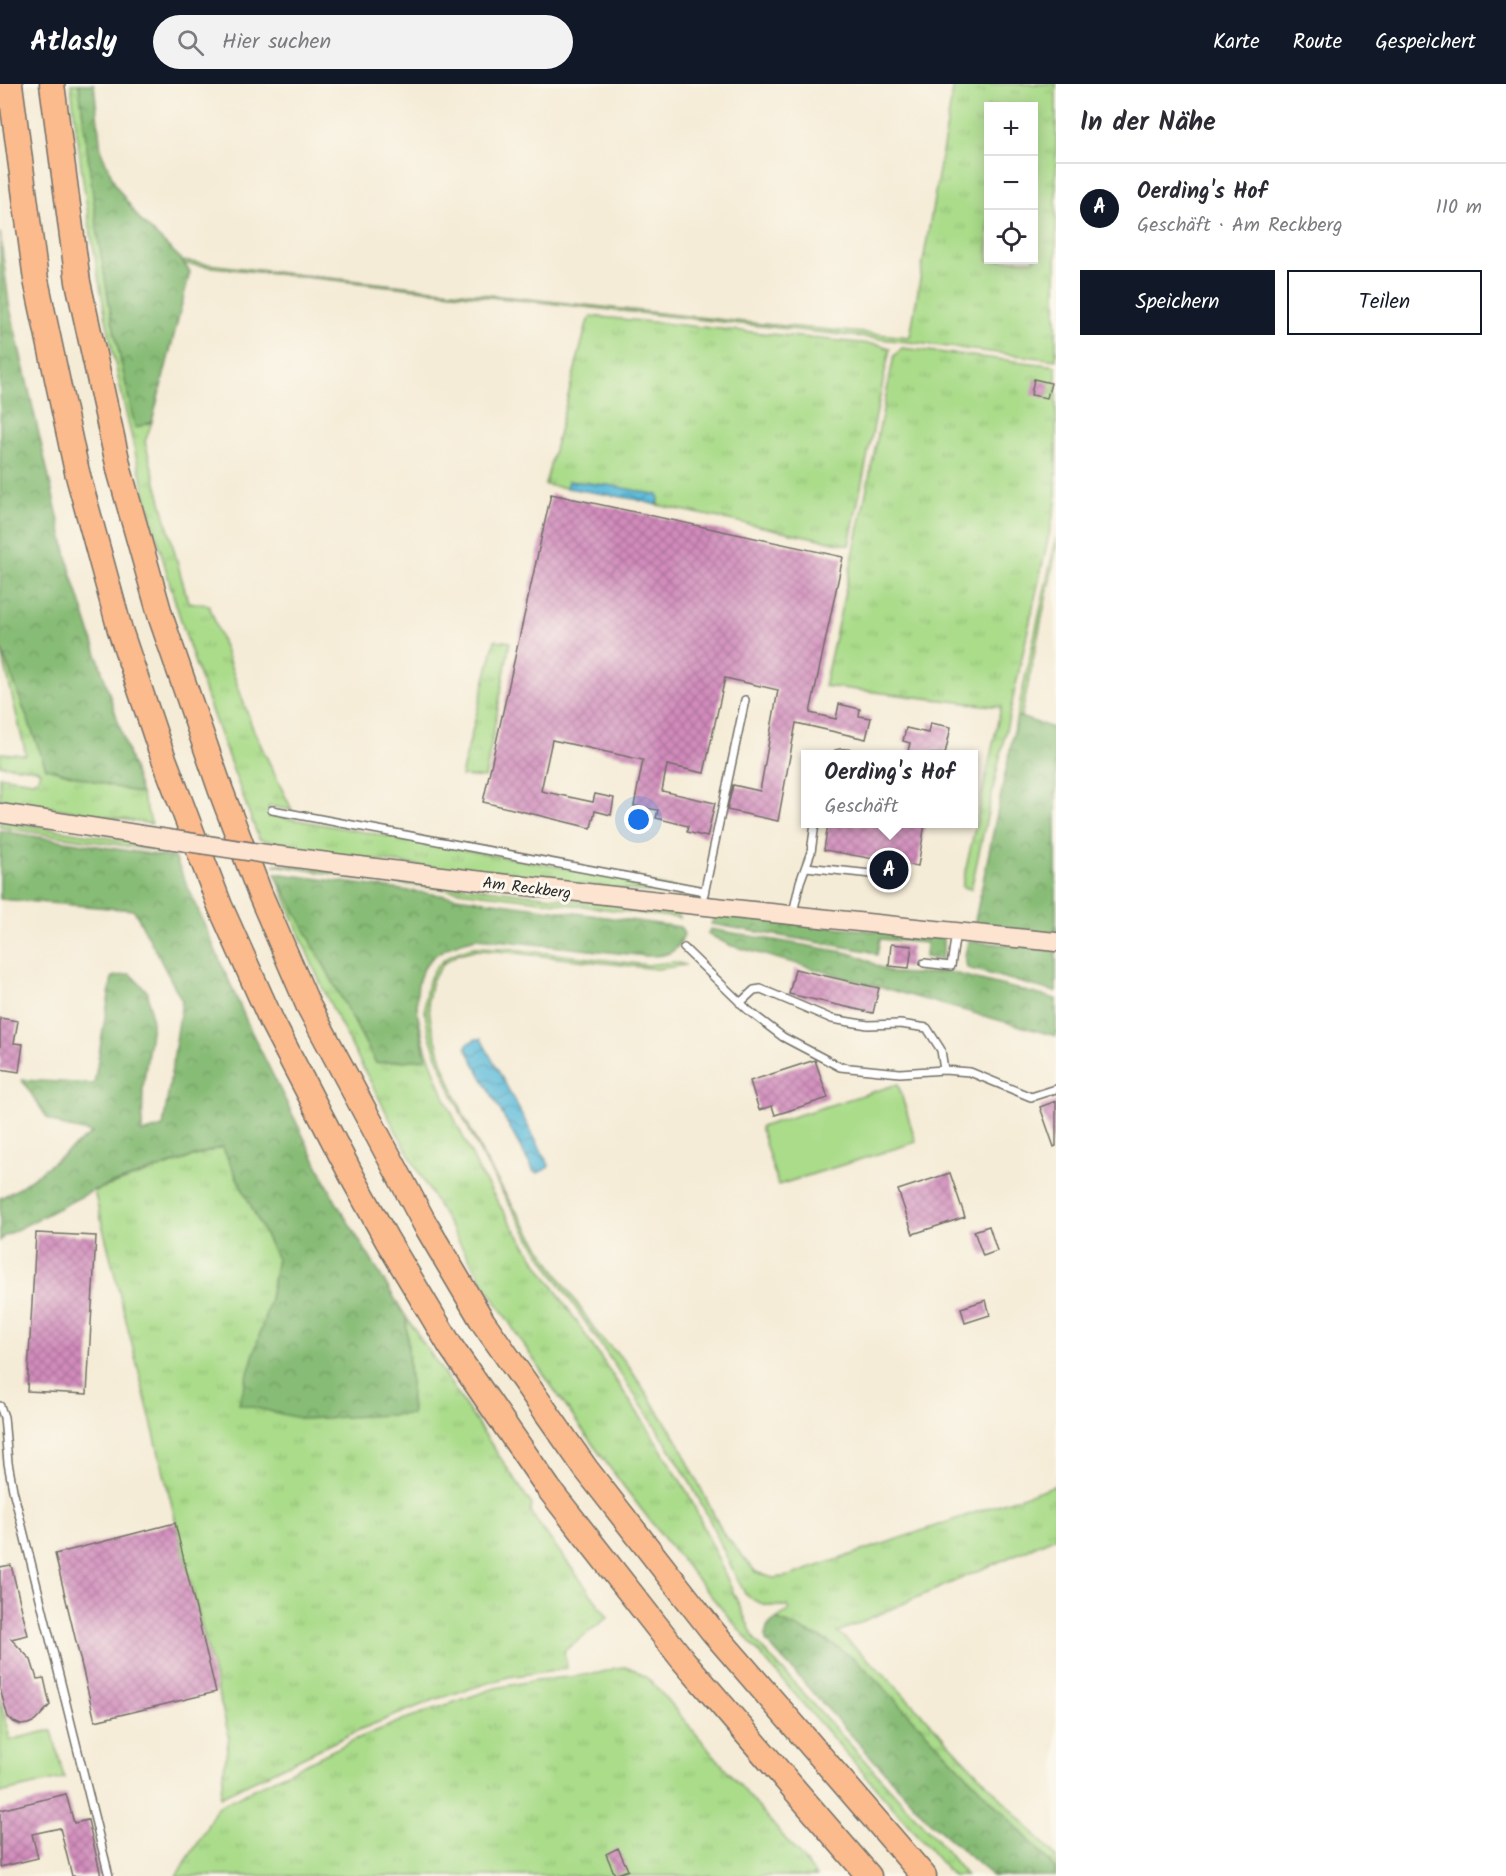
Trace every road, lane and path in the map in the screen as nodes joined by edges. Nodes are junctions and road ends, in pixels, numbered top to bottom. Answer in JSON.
{"nodes":[{"id":1,"x":10,"y":84,"type":"edge"},
{"id":2,"x":52,"y":84,"type":"edge"},
{"id":3,"x":745,"y":700,"type":"dead end"},
{"id":4,"x":272,"y":810,"type":"dead end"},
{"id":5,"x":0,"y":813,"type":"edge"},
{"id":6,"x":814,"y":828,"type":"edge"},
{"id":7,"x":806,"y":867,"type":"junction"},
{"id":8,"x":871,"y":874,"type":"dead end"},
{"id":9,"x":703,"y":899,"type":"junction"},
{"id":10,"x":792,"y":915,"type":"junction"},
{"id":11,"x":956,"y":932,"type":"junction"},
{"id":12,"x":1056,"y":942,"type":"edge"},
{"id":13,"x":684,"y":948,"type":"dead end"},
{"id":14,"x":924,"y":963,"type":"dead end"},
{"id":15,"x":740,"y":1003,"type":"junction"},
{"id":16,"x":944,"y":1070,"type":"junction"},
{"id":17,"x":1056,"y":1089,"type":"edge"},
{"id":18,"x":0,"y":1406,"type":"edge"},
{"id":19,"x":109,"y":1876,"type":"edge"},
{"id":20,"x":869,"y":1876,"type":"edge"},
{"id":21,"x":924,"y":1876,"type":"edge"}],
"edges":[{"from":1,"to":20,"type":"highway"},
{"from":2,"to":21,"type":"highway"},
{"from":3,"to":9,"type":"lane"},
{"from":4,"to":9,"type":"lane"},
{"from":5,"to":9,"type":"street","name":"Am Reckberg","bridge":true},
{"from":6,"to":7,"type":"lane"},
{"from":7,"to":8,"type":"lane"},
{"from":7,"to":10,"type":"lane"},
{"from":9,"to":10,"type":"street","name":"Am Reckberg"},
{"from":10,"to":11,"type":"street","name":"Am Reckberg"},
{"from":11,"to":12,"type":"street","name":"Am Reckberg"},
{"from":11,"to":14,"type":"lane"},
{"from":13,"to":15,"type":"lane"},
{"from":15,"to":16,"type":"lane"},
{"from":15,"to":16,"type":"lane"},
{"from":16,"to":17,"type":"lane"},
{"from":18,"to":19,"type":"lane"}]}
